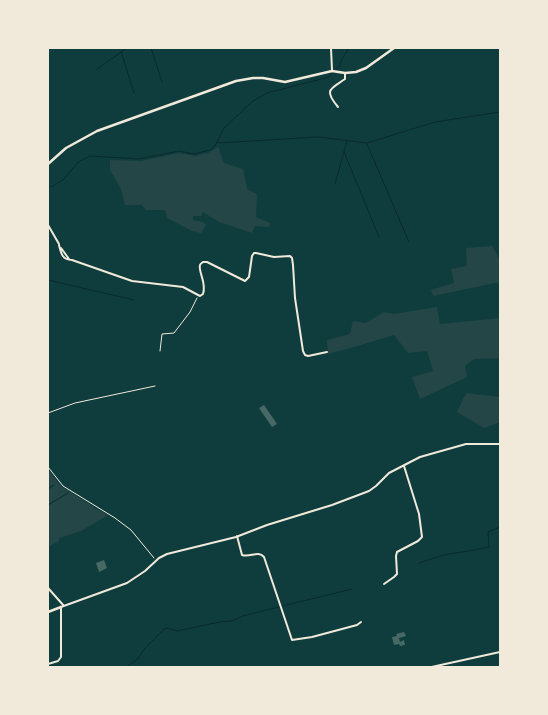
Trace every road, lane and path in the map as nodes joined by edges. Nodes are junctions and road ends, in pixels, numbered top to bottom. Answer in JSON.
{"nodes":[{"id":1,"x":331,"y":48,"type":"edge"},
{"id":2,"x":394,"y":48,"type":"edge"},
{"id":3,"x":333,"y":71,"type":"junction"},
{"id":4,"x":345,"y":73,"type":"junction"},
{"id":5,"x":338,"y":107,"type":"dead end"},
{"id":6,"x":48,"y":164,"type":"edge"},
{"id":7,"x":48,"y":225,"type":"edge"},
{"id":8,"x":198,"y":295,"type":"junction"},
{"id":9,"x":160,"y":350,"type":"dead end"},
{"id":10,"x":327,"y":352,"type":"dead end"},
{"id":11,"x":155,"y":386,"type":"dead end"},
{"id":12,"x":48,"y":412,"type":"edge"},
{"id":13,"x":500,"y":444,"type":"edge"},
{"id":14,"x":404,"y":465,"type":"junction"},
{"id":15,"x":48,"y":467,"type":"edge"},
{"id":16,"x":237,"y":536,"type":"junction"},
{"id":17,"x":156,"y":560,"type":"junction"},
{"id":18,"x":384,"y":584,"type":"dead end"},
{"id":19,"x":48,"y":588,"type":"edge"},
{"id":20,"x":63,"y":607,"type":"junction"},
{"id":21,"x":48,"y":612,"type":"edge"},
{"id":22,"x":361,"y":622,"type":"dead end"},
{"id":23,"x":500,"y":652,"type":"edge"},
{"id":24,"x":48,"y":664,"type":"edge"},
{"id":25,"x":427,"y":668,"type":"edge"}],
"edges":[{"from":1,"to":3,"type":"street"},
{"from":2,"to":4,"type":"street"},
{"from":3,"to":4,"type":"street"},
{"from":3,"to":6,"type":"street"},
{"from":4,"to":5,"type":"street"},
{"from":7,"to":8,"type":"street"},
{"from":8,"to":9,"type":"path"},
{"from":8,"to":10,"type":"street"},
{"from":11,"to":12,"type":"path"},
{"from":13,"to":14,"type":"street"},
{"from":14,"to":16,"type":"street"},
{"from":14,"to":18,"type":"street"},
{"from":15,"to":17,"type":"path"},
{"from":16,"to":17,"type":"street"},
{"from":16,"to":22,"type":"street"},
{"from":17,"to":20,"type":"street"},
{"from":19,"to":20,"type":"street"},
{"from":20,"to":21,"type":"street"},
{"from":20,"to":24,"type":"street"},
{"from":23,"to":25,"type":"street"}]}
